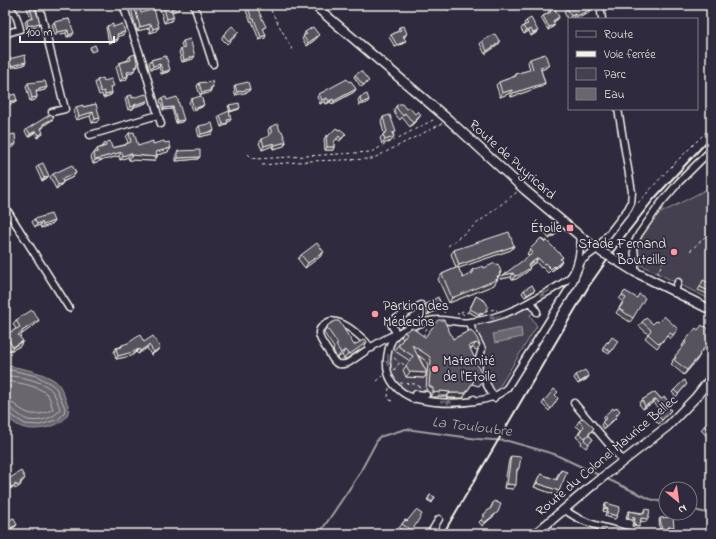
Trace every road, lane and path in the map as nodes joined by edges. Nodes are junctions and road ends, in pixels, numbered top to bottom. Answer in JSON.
{"nodes":[{"id":1,"x":40,"y":5,"type":"edge"},
{"id":2,"x":123,"y":5,"type":"edge"},
{"id":3,"x":194,"y":5,"type":"edge"},
{"id":4,"x":268,"y":5,"type":"edge"},
{"id":5,"x":314,"y":5,"type":"edge"},
{"id":6,"x":600,"y":5,"type":"edge"},
{"id":7,"x":5,"y":6,"type":"edge"},
{"id":8,"x":602,"y":18,"type":"edge"},
{"id":9,"x":5,"y":34,"type":"edge"},
{"id":10,"x":293,"y":51,"type":"dead end"},
{"id":11,"x":213,"y":64,"type":"dead end"},
{"id":12,"x":618,"y":110,"type":"edge"},
{"id":13,"x":52,"y":112,"type":"dead end"},
{"id":14,"x":158,"y":115,"type":"junction"},
{"id":15,"x":446,"y":118,"type":"junction"},
{"id":16,"x":161,"y":124,"type":"dead end"},
{"id":17,"x":711,"y":126,"type":"edge"},
{"id":18,"x":90,"y":135,"type":"dead end"},
{"id":19,"x":711,"y":150,"type":"edge"},
{"id":20,"x":248,"y":154,"type":"dead end"},
{"id":21,"x":262,"y":165,"type":"dead end"},
{"id":22,"x":522,"y":187,"type":"junction"},
{"id":23,"x":5,"y":209,"type":"edge"},
{"id":24,"x":628,"y":209,"type":"junction"},
{"id":25,"x":709,"y":233,"type":"dead end"},
{"id":26,"x":581,"y":237,"type":"junction"},
{"id":27,"x":448,"y":246,"type":"dead end"},
{"id":28,"x":600,"y":251,"type":"junction"},
{"id":29,"x":690,"y":251,"type":"dead end"},
{"id":30,"x":654,"y":258,"type":"dead end"},
{"id":31,"x":635,"y":262,"type":"junction"},
{"id":32,"x":663,"y":262,"type":"dead end"},
{"id":33,"x":635,"y":272,"type":"junction"},
{"id":34,"x":657,"y":273,"type":"dead end"},
{"id":35,"x":678,"y":282,"type":"dead end"},
{"id":36,"x":674,"y":293,"type":"junction"},
{"id":37,"x":438,"y":299,"type":"edge"},
{"id":38,"x":531,"y":301,"type":"junction"},
{"id":39,"x":421,"y":305,"type":"dead end"},
{"id":40,"x":68,"y":308,"type":"dead end"},
{"id":41,"x":710,"y":311,"type":"edge"},
{"id":42,"x":537,"y":312,"type":"dead end"},
{"id":43,"x":468,"y":313,"type":"dead end"},
{"id":44,"x":444,"y":318,"type":"edge"},
{"id":45,"x":467,"y":322,"type":"junction"},
{"id":46,"x":427,"y":327,"type":"dead end"},
{"id":47,"x":397,"y":334,"type":"junction"},
{"id":48,"x":420,"y":340,"type":"edge"},
{"id":49,"x":372,"y":348,"type":"junction"},
{"id":50,"x":406,"y":366,"type":"edge"},
{"id":51,"x":711,"y":378,"type":"edge"},
{"id":52,"x":393,"y":382,"type":"junction"},
{"id":53,"x":424,"y":394,"type":"joint"},
{"id":54,"x":413,"y":398,"type":"junction"},
{"id":55,"x":494,"y":398,"type":"junction"},
{"id":56,"x":392,"y":401,"type":"dead end"},
{"id":57,"x":574,"y":403,"type":"dead end"},
{"id":58,"x":623,"y":461,"type":"junction"},
{"id":59,"x":564,"y":509,"type":"junction"},
{"id":60,"x":439,"y":519,"type":"dead end"},
{"id":61,"x":610,"y":531,"type":"edge"},
{"id":62,"x":430,"y":534,"type":"edge"},
{"id":63,"x":535,"y":534,"type":"edge"},
{"id":64,"x":630,"y":534,"type":"edge"}],
"edges":[{"from":1,"to":13,"type":"street"},
{"from":2,"to":14,"type":"street"},
{"from":3,"to":11,"type":"street"},
{"from":4,"to":10,"type":"path"},
{"from":5,"to":15,"type":"main road","name":"Route de Puyricard"},
{"from":6,"to":8,"type":"street"},
{"from":7,"to":9,"type":"street"},
{"from":12,"to":24,"type":"street"},
{"from":14,"to":16,"type":"street"},
{"from":14,"to":18,"type":"street"},
{"from":15,"to":20,"type":"path"},
{"from":15,"to":21,"type":"path"},
{"from":15,"to":22,"type":"main road","name":"Route de Puyricard"},
{"from":17,"to":24,"type":"path"},
{"from":19,"to":31,"type":"street"},
{"from":22,"to":26,"type":"main road","name":"Route de Puyricard"},
{"from":22,"to":27,"type":"path"},
{"from":23,"to":40,"type":"street"},
{"from":24,"to":28,"type":"street"},
{"from":25,"to":29,"type":"path"},
{"from":26,"to":28,"type":"main road","name":"Route de Puyricard"},
{"from":26,"to":38,"type":"street","one_way":true},
{"from":28,"to":33,"type":"main road","name":"Route de Puyricard","bridge":true},
{"from":28,"to":55,"type":"street"},
{"from":30,"to":31,"type":"path"},
{"from":31,"to":33,"type":"street"},
{"from":32,"to":34,"type":"path"},
{"from":33,"to":36,"type":"main road","name":"Route de Puyricard"},
{"from":35,"to":36,"type":"street"},
{"from":36,"to":41,"type":"main road","name":"Route de Puyricard"},
{"from":37,"to":44,"type":"path"},
{"from":38,"to":42,"type":"street"},
{"from":38,"to":45,"type":"street","one_way":true},
{"from":39,"to":47,"type":"street"},
{"from":43,"to":45,"type":"path"},
{"from":45,"to":47,"type":"street"},
{"from":45,"to":55,"type":"street"},
{"from":46,"to":48,"type":"path"},
{"from":47,"to":49,"type":"street"},
{"from":47,"to":52,"type":"street","one_way":true},
{"from":49,"to":49,"type":"street"},
{"from":50,"to":52,"type":"path"},
{"from":51,"to":58,"type":"main road","name":"Route du Colonel Maurice Bellec"},
{"from":52,"to":53,"type":"path"},
{"from":52,"to":54,"type":"street"},
{"from":52,"to":56,"type":"path"},
{"from":53,"to":54,"type":"street"},
{"from":54,"to":55,"type":"street","one_way":true},
{"from":57,"to":58,"type":"street"},
{"from":58,"to":59,"type":"main road","name":"Route du Colonel Maurice Bellec"},
{"from":59,"to":61,"type":"street"},
{"from":59,"to":63,"type":"main road","name":"Route du Colonel Maurice Bellec"},
{"from":60,"to":62,"type":"street"},
{"from":61,"to":64,"type":"street"}]}
